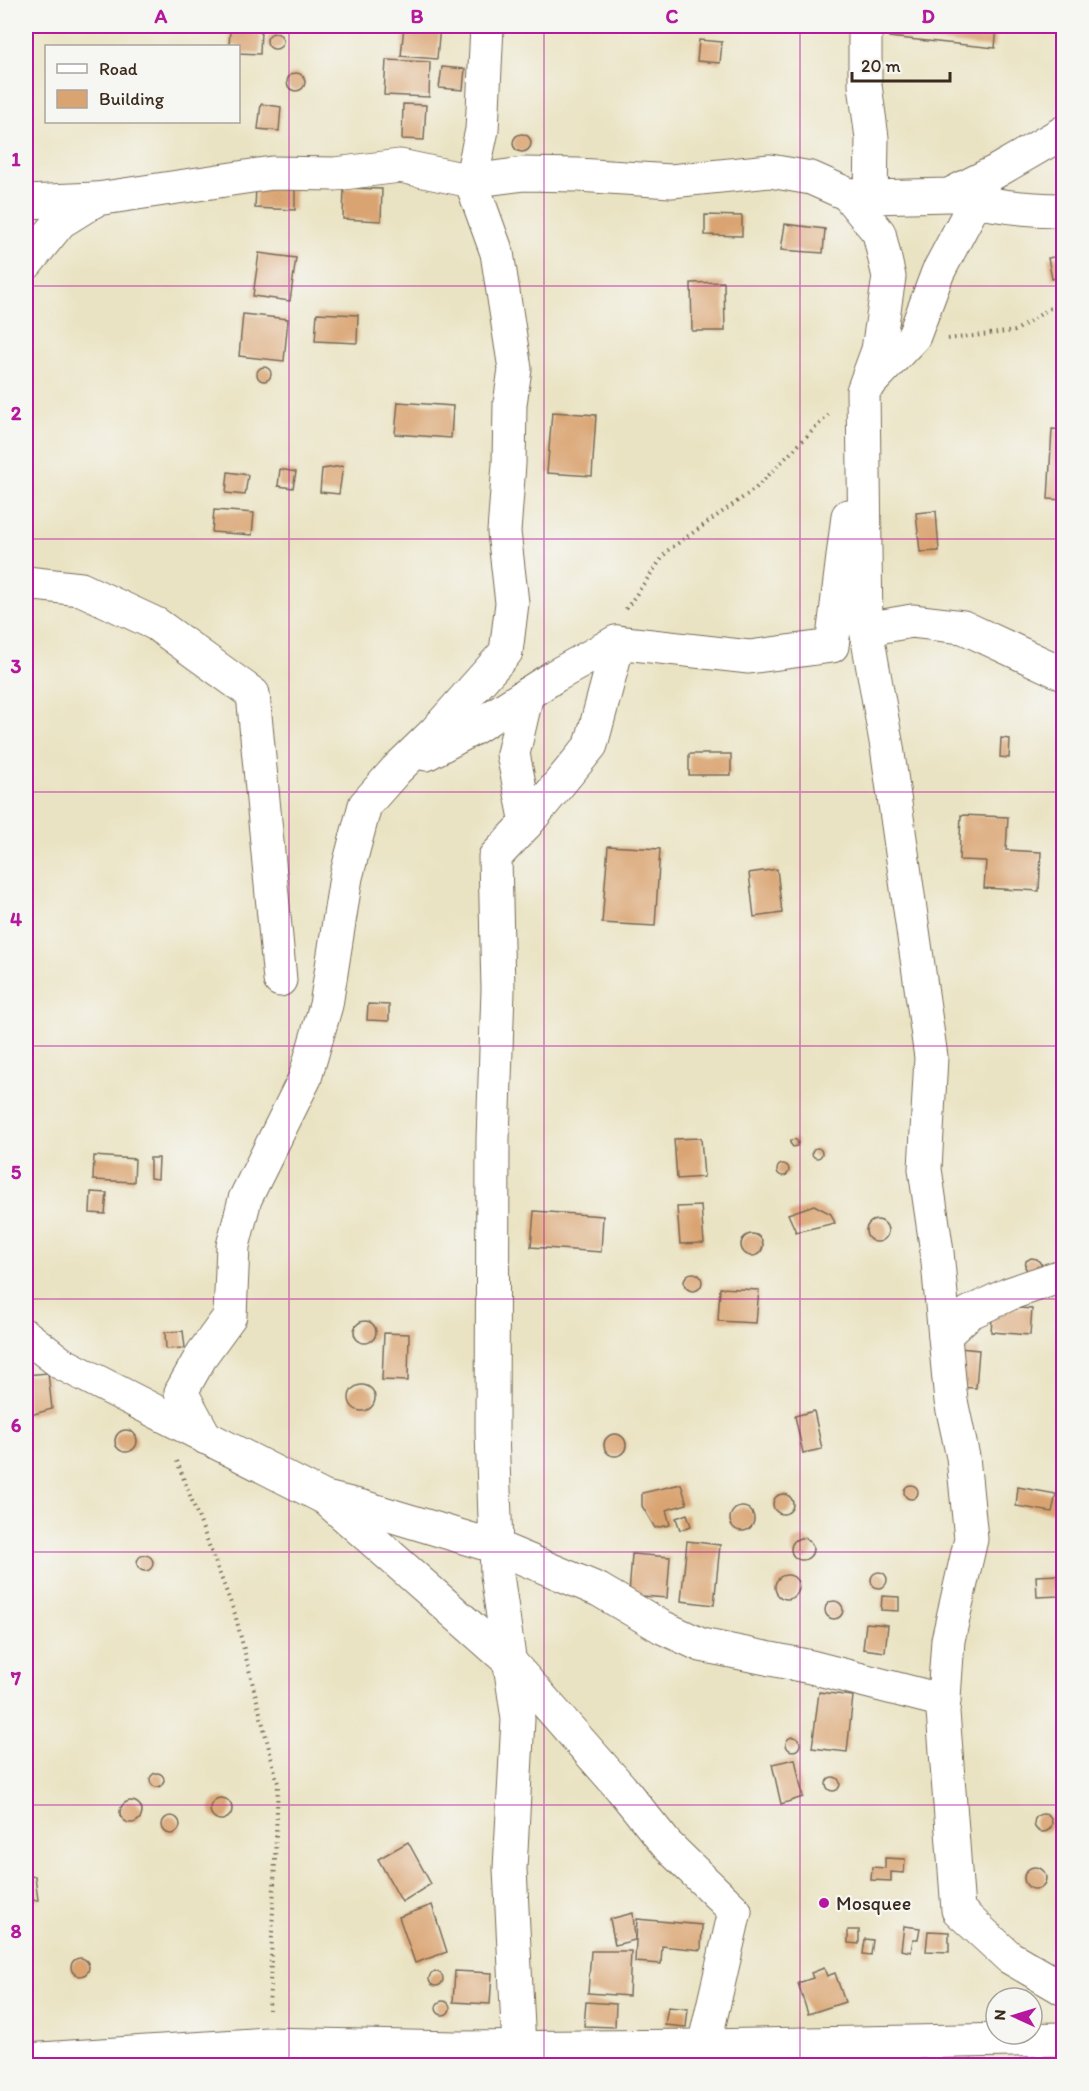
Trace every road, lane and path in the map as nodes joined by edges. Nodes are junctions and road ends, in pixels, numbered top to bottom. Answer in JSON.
{"nodes":[{"id":1,"x":487,"y":26,"type":"edge"},
{"id":2,"x":865,"y":26,"type":"edge"},
{"id":3,"x":1064,"y":132,"type":"edge"},
{"id":4,"x":471,"y":182,"type":"junction"},
{"id":5,"x":859,"y":195,"type":"junction"},
{"id":6,"x":962,"y":198,"type":"junction"},
{"id":7,"x":97,"y":199,"type":"junction"},
{"id":8,"x":26,"y":202,"type":"edge"},
{"id":9,"x":1064,"y":210,"type":"edge"},
{"id":10,"x":26,"y":264,"type":"edge"},
{"id":11,"x":1064,"y":299,"type":"edge"},
{"id":12,"x":914,"y":336,"type":"junction"},
{"id":13,"x":849,"y":397,"type":"junction"},
{"id":14,"x":26,"y":583,"type":"edge"},
{"id":15,"x":866,"y":629,"type":"junction"},
{"id":16,"x":616,"y":642,"type":"junction"},
{"id":17,"x":1064,"y":674,"type":"edge"},
{"id":18,"x":527,"y":694,"type":"junction"},
{"id":19,"x":396,"y":770,"type":"junction"},
{"id":20,"x":527,"y":823,"type":"junction"},
{"id":21,"x":280,"y":980,"type":"dead end"},
{"id":22,"x":1064,"y":1275,"type":"edge"},
{"id":23,"x":945,"y":1335,"type":"junction"},
{"id":24,"x":26,"y":1336,"type":"edge"},
{"id":25,"x":206,"y":1438,"type":"junction"},
{"id":26,"x":325,"y":1498,"type":"junction"},
{"id":27,"x":496,"y":1547,"type":"junction"},
{"id":28,"x":510,"y":1662,"type":"junction"},
{"id":29,"x":944,"y":1701,"type":"junction"},
{"id":30,"x":1064,"y":1989,"type":"edge"},
{"id":31,"x":1064,"y":2039,"type":"edge"},
{"id":32,"x":972,"y":2040,"type":"junction"},
{"id":33,"x":704,"y":2046,"type":"junction"},
{"id":34,"x":519,"y":2047,"type":"junction"},
{"id":35,"x":265,"y":2055,"type":"edge"},
{"id":36,"x":572,"y":2056,"type":"edge"},
{"id":37,"x":640,"y":2056,"type":"edge"},
{"id":38,"x":26,"y":2060,"type":"edge"},
{"id":39,"x":1001,"y":2066,"type":"edge"}],
"edges":[{"from":1,"to":4,"type":"street"},
{"from":2,"to":5,"type":"street"},
{"from":3,"to":6,"type":"street"},
{"from":4,"to":5,"type":"street"},
{"from":4,"to":7,"type":"street"},
{"from":4,"to":19,"type":"street"},
{"from":5,"to":6,"type":"street"},
{"from":5,"to":13,"type":"street"},
{"from":6,"to":9,"type":"street"},
{"from":6,"to":12,"type":"street"},
{"from":7,"to":8,"type":"street"},
{"from":7,"to":10,"type":"street"},
{"from":11,"to":12,"type":"path"},
{"from":12,"to":13,"type":"street"},
{"from":13,"to":15,"type":"street"},
{"from":13,"to":16,"type":"path"},
{"from":13,"to":16,"type":"street"},
{"from":14,"to":21,"type":"street"},
{"from":15,"to":17,"type":"street"},
{"from":15,"to":23,"type":"street"},
{"from":16,"to":18,"type":"street"},
{"from":16,"to":20,"type":"street"},
{"from":18,"to":19,"type":"street"},
{"from":18,"to":20,"type":"street"},
{"from":19,"to":25,"type":"street"},
{"from":20,"to":27,"type":"street"},
{"from":22,"to":23,"type":"street"},
{"from":23,"to":29,"type":"street"},
{"from":24,"to":25,"type":"street"},
{"from":25,"to":26,"type":"street"},
{"from":25,"to":35,"type":"path"},
{"from":26,"to":27,"type":"street"},
{"from":26,"to":28,"type":"street"},
{"from":27,"to":28,"type":"street"},
{"from":27,"to":29,"type":"street"},
{"from":28,"to":33,"type":"street"},
{"from":28,"to":34,"type":"street"},
{"from":29,"to":30,"type":"street"},
{"from":31,"to":32,"type":"street"},
{"from":32,"to":33,"type":"street"},
{"from":32,"to":39,"type":"street"},
{"from":33,"to":37,"type":"street"},
{"from":34,"to":35,"type":"street"},
{"from":34,"to":36,"type":"street"},
{"from":35,"to":38,"type":"street"},
{"from":36,"to":37,"type":"street"}]}
